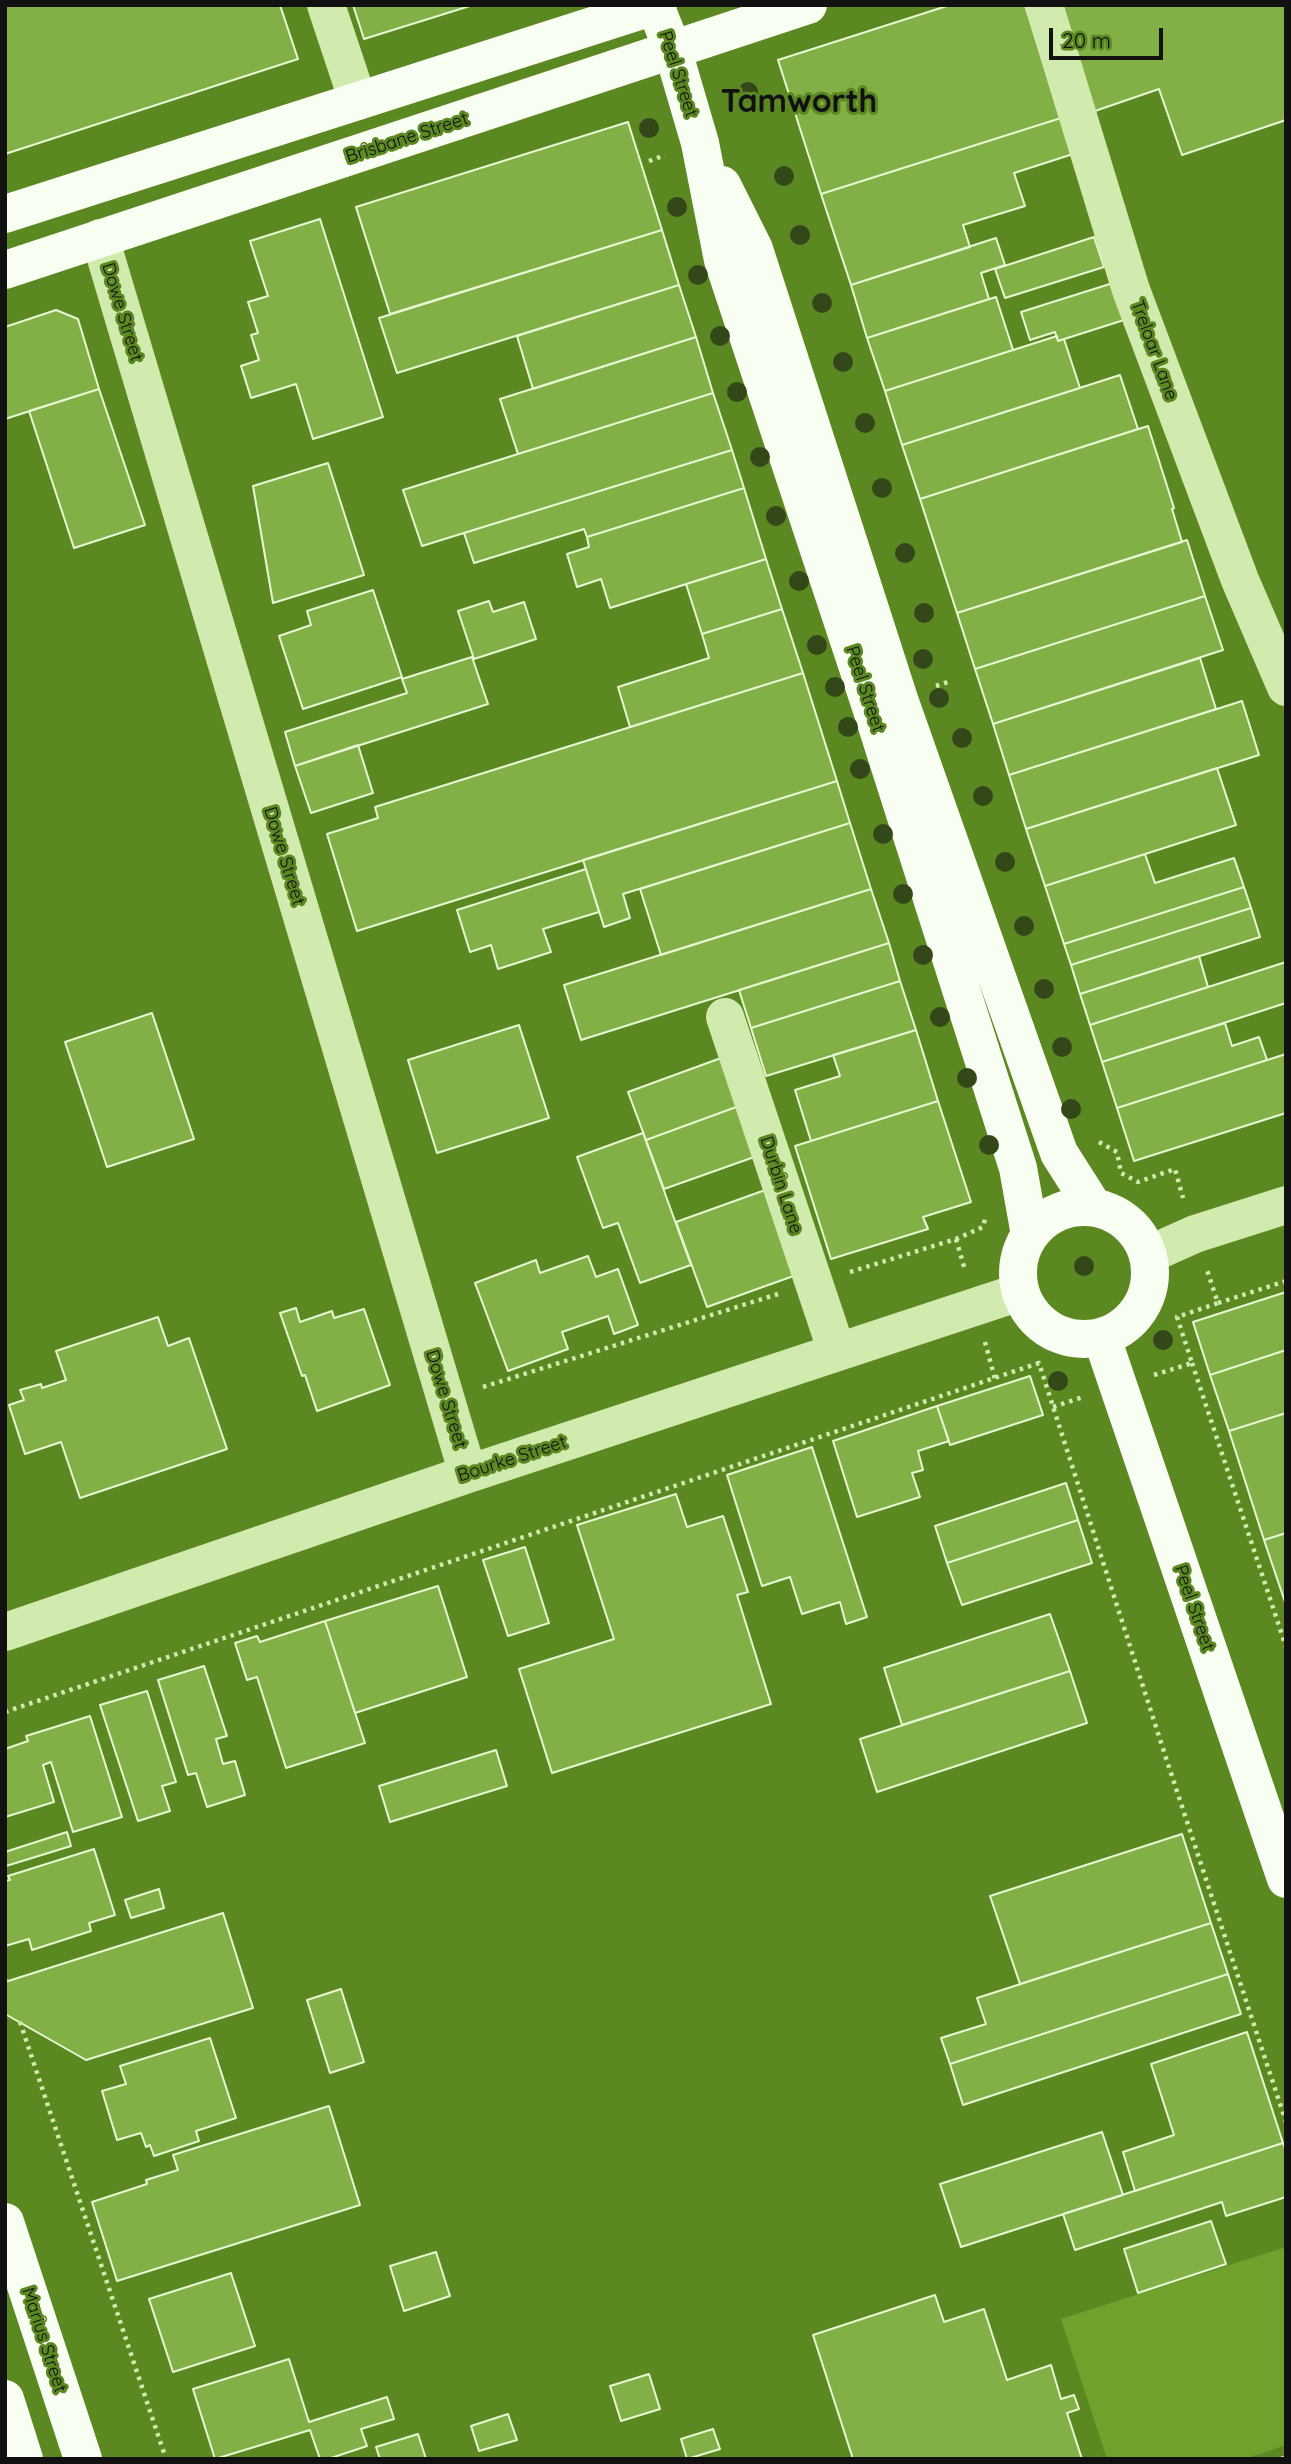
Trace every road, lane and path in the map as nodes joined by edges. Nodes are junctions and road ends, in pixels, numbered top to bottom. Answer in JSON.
{"nodes":[{"id":1,"x":326,"y":5,"type":"edge"},
{"id":2,"x":808,"y":5,"type":"edge"},
{"id":3,"x":1044,"y":5,"type":"edge"},
{"id":4,"x":656,"y":6,"type":"edge"},
{"id":5,"x":673,"y":51,"type":"junction"},
{"id":6,"x":358,"y":101,"type":"junction"},
{"id":7,"x":683,"y":148,"type":"junction"},
{"id":8,"x":649,"y":161,"type":"dead end"},
{"id":9,"x":5,"y":214,"type":"edge"},
{"id":10,"x":100,"y":238,"type":"junction"},
{"id":11,"x":5,"y":270,"type":"edge"},
{"id":12,"x":1286,"y":687,"type":"edge"},
{"id":13,"x":725,"y":1017,"type":"dead end"},
{"id":14,"x":1098,"y":1141,"type":"dead end"},
{"id":15,"x":1184,"y":1199,"type":"dead end"},
{"id":16,"x":984,"y":1204,"type":"dead end"},
{"id":17,"x":1092,"y":1205,"type":"junction"},
{"id":18,"x":1286,"y":1205,"type":"edge"},
{"id":19,"x":1030,"y":1235,"type":"junction"},
{"id":20,"x":956,"y":1239,"type":"junction"},
{"id":21,"x":1148,"y":1255,"type":"junction"},
{"id":22,"x":1206,"y":1266,"type":"dead end"},
{"id":23,"x":965,"y":1271,"type":"dead end"},
{"id":24,"x":1286,"y":1281,"type":"edge"},
{"id":25,"x":814,"y":1283,"type":"junction"},
{"id":26,"x":1020,"y":1292,"type":"junction"},
{"id":27,"x":1218,"y":1303,"type":"junction"},
{"id":28,"x":1102,"y":1338,"type":"junction"},
{"id":29,"x":986,"y":1345,"type":"dead end"},
{"id":30,"x":837,"y":1352,"type":"junction"},
{"id":31,"x":1192,"y":1363,"type":"junction"},
{"id":32,"x":1158,"y":1374,"type":"dead end"},
{"id":33,"x":995,"y":1378,"type":"junction"},
{"id":34,"x":491,"y":1384,"type":"dead end"},
{"id":35,"x":1082,"y":1398,"type":"dead end"},
{"id":36,"x":1054,"y":1407,"type":"junction"},
{"id":37,"x":468,"y":1474,"type":"junction"},
{"id":38,"x":5,"y":1632,"type":"edge"},
{"id":39,"x":1286,"y":1647,"type":"edge"},
{"id":40,"x":5,"y":1712,"type":"edge"},
{"id":41,"x":1286,"y":1879,"type":"edge"},
{"id":42,"x":20,"y":2022,"type":"dead end"},
{"id":43,"x":1286,"y":2122,"type":"edge"},
{"id":44,"x":5,"y":2222,"type":"edge"},
{"id":45,"x":5,"y":2399,"type":"edge"},
{"id":46,"x":24,"y":2459,"type":"edge"},
{"id":47,"x":83,"y":2459,"type":"edge"},
{"id":48,"x":166,"y":2459,"type":"edge"}],
"edges":[{"from":1,"to":6,"type":"street"},
{"from":2,"to":5,"type":"main road","name":"Brisbane Street"},
{"from":3,"to":12,"type":"street","name":"Treloar Lane"},
{"from":4,"to":5,"type":"main road","name":"Peel Street"},
{"from":4,"to":6,"type":"main road"},
{"from":5,"to":7,"type":"main road","name":"Peel Street"},
{"from":5,"to":10,"type":"main road","name":"Brisbane Street"},
{"from":6,"to":9,"type":"main road"},
{"from":7,"to":8,"type":"path"},
{"from":7,"to":17,"type":"main road","name":"Peel Street"},
{"from":7,"to":19,"type":"main road","name":"Peel Street"},
{"from":10,"to":11,"type":"main road","name":"Brisbane Street"},
{"from":10,"to":37,"type":"street","name":"Dowe Street"},
{"from":13,"to":25,"type":"street","name":"Durbin Lane"},
{"from":14,"to":15,"type":"path"},
{"from":16,"to":20,"type":"path"},
{"from":17,"to":19,"type":"main road"},
{"from":17,"to":21,"type":"main road"},
{"from":18,"to":21,"type":"street"},
{"from":19,"to":26,"type":"main road"},
{"from":20,"to":23,"type":"path"},
{"from":20,"to":25,"type":"path"},
{"from":21,"to":28,"type":"main road"},
{"from":22,"to":27,"type":"path"},
{"from":24,"to":27,"type":"path"},
{"from":25,"to":30,"type":"street","name":"Durbin Lane"},
{"from":25,"to":34,"type":"path"},
{"from":26,"to":28,"type":"main road"},
{"from":26,"to":30,"type":"street","name":"Bourke Street"},
{"from":27,"to":31,"type":"path"},
{"from":28,"to":41,"type":"main road","name":"Peel Street"},
{"from":29,"to":33,"type":"path"},
{"from":30,"to":37,"type":"street","name":"Bourke Street"},
{"from":31,"to":32,"type":"path"},
{"from":31,"to":39,"type":"path"},
{"from":33,"to":36,"type":"path"},
{"from":33,"to":40,"type":"path"},
{"from":35,"to":36,"type":"path"},
{"from":36,"to":43,"type":"path"},
{"from":37,"to":38,"type":"street","name":"Bourke Street"},
{"from":42,"to":48,"type":"path"},
{"from":44,"to":47,"type":"main road","name":"Marius Street"},
{"from":45,"to":46,"type":"main road"}]}
